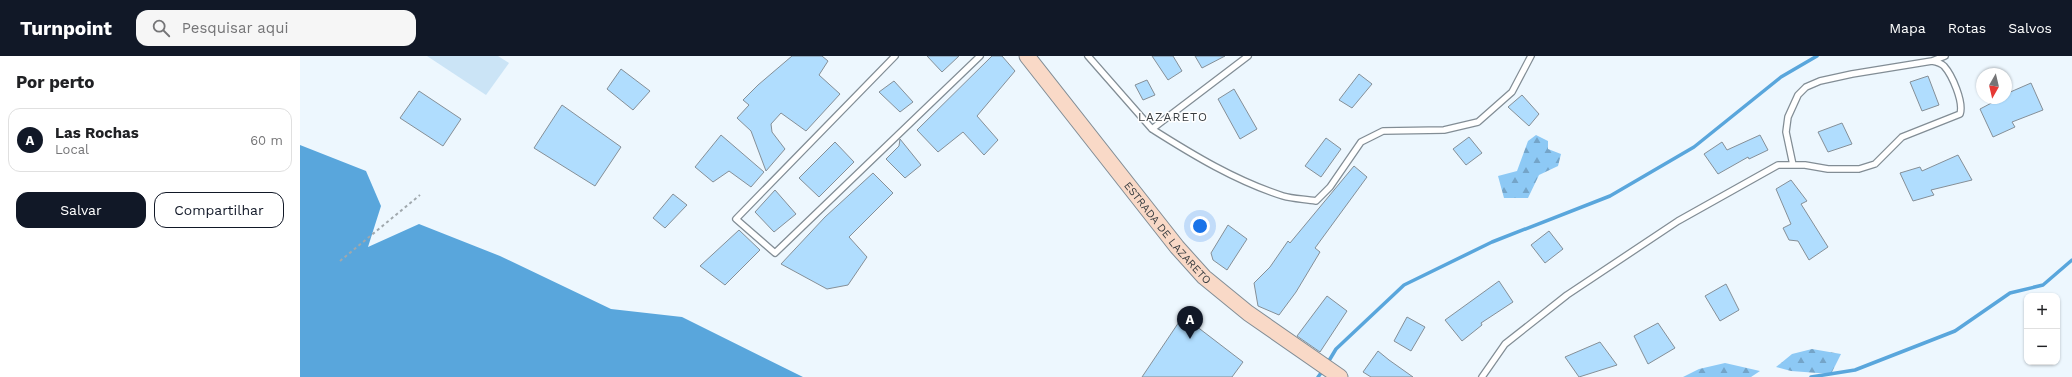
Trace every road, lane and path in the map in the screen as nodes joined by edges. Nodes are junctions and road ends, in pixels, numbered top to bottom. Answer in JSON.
{"nodes":[{"id":1,"x":895,"y":56,"type":"edge"},
{"id":2,"x":980,"y":56,"type":"edge"},
{"id":3,"x":1027,"y":56,"type":"edge"},
{"id":4,"x":1088,"y":56,"type":"edge"},
{"id":5,"x":1248,"y":56,"type":"edge"},
{"id":6,"x":1531,"y":56,"type":"edge"},
{"id":7,"x":1945,"y":56,"type":"edge"},
{"id":8,"x":1932,"y":61,"type":"junction"},
{"id":9,"x":1152,"y":129,"type":"junction"},
{"id":10,"x":1793,"y":165,"type":"junction"},
{"id":11,"x":420,"y":195,"type":"dead end"},
{"id":12,"x":340,"y":261,"type":"dead end"},
{"id":13,"x":1340,"y":377,"type":"edge"},
{"id":14,"x":1482,"y":377,"type":"edge"}],
"edges":[{"from":1,"to":2,"type":"lane"},
{"from":3,"to":13,"type":"street","name":"ESTRADA DE LAZARETO"},
{"from":4,"to":9,"type":"lane"},
{"from":5,"to":9,"type":"lane"},
{"from":6,"to":9,"type":"lane"},
{"from":7,"to":8,"type":"lane"},
{"from":8,"to":10,"type":"lane"},
{"from":8,"to":10,"type":"lane"},
{"from":10,"to":14,"type":"lane"},
{"from":11,"to":12,"type":"path"}]}
